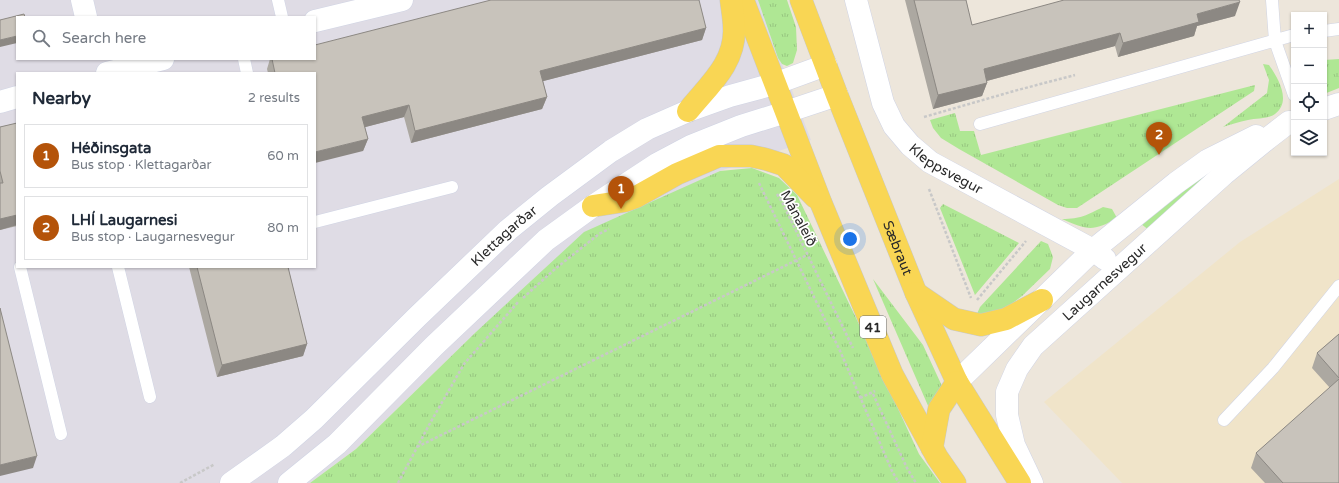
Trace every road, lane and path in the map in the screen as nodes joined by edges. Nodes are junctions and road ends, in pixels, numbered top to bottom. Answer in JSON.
{"nodes":[{"id":1,"x":82,"y":0,"type":"edge"},
{"id":2,"x":278,"y":0,"type":"edge"},
{"id":3,"x":402,"y":0,"type":"edge"},
{"id":4,"x":731,"y":0,"type":"edge"},
{"id":5,"x":743,"y":0,"type":"edge"},
{"id":6,"x":801,"y":0,"type":"edge"},
{"id":7,"x":856,"y":0,"type":"edge"},
{"id":8,"x":1272,"y":0,"type":"edge"},
{"id":9,"x":86,"y":16,"type":"edge"},
{"id":10,"x":282,"y":16,"type":"edge"},
{"id":11,"x":316,"y":22,"type":"edge"},
{"id":12,"x":1339,"y":29,"type":"edge"},
{"id":13,"x":1327,"y":31,"type":"edge"},
{"id":14,"x":1291,"y":36,"type":"edge"},
{"id":15,"x":1275,"y":41,"type":"junction"},
{"id":16,"x":96,"y":60,"type":"edge"},
{"id":17,"x":159,"y":60,"type":"edge"},
{"id":18,"x":244,"y":60,"type":"edge"},
{"id":19,"x":826,"y":65,"type":"junction"},
{"id":20,"x":99,"y":72,"type":"edge"},
{"id":21,"x":111,"y":72,"type":"edge"},
{"id":22,"x":248,"y":72,"type":"edge"},
{"id":23,"x":774,"y":84,"type":"junction"},
{"id":24,"x":1291,"y":86,"type":"edge"},
{"id":25,"x":837,"y":95,"type":"junction"},
{"id":26,"x":16,"y":97,"type":"edge"},
{"id":27,"x":0,"y":102,"type":"edge"},
{"id":28,"x":1339,"y":104,"type":"edge"},
{"id":29,"x":1327,"y":108,"type":"edge"},
{"id":30,"x":688,"y":111,"type":"junction"},
{"id":31,"x":786,"y":112,"type":"junction"},
{"id":32,"x":1291,"y":121,"type":"edge"},
{"id":33,"x":1291,"y":122,"type":"edge"},
{"id":34,"x":980,"y":124,"type":"dead end"},
{"id":35,"x":763,"y":183,"type":"dead end"},
{"id":36,"x":452,"y":187,"type":"dead end"},
{"id":37,"x":928,"y":188,"type":"dead end"},
{"id":38,"x":774,"y":191,"type":"dead end"},
{"id":39,"x":821,"y":203,"type":"junction"},
{"id":40,"x":593,"y":206,"type":"junction"},
{"id":41,"x":316,"y":222,"type":"edge"},
{"id":42,"x":611,"y":228,"type":"dead end"},
{"id":43,"x":1028,"y":239,"type":"dead end"},
{"id":44,"x":1093,"y":250,"type":"junction"},
{"id":45,"x":807,"y":255,"type":"junction"},
{"id":46,"x":797,"y":260,"type":"junction"},
{"id":47,"x":20,"y":268,"type":"edge"},
{"id":48,"x":118,"y":268,"type":"edge"},
{"id":49,"x":1118,"y":270,"type":"junction"},
{"id":50,"x":1339,"y":286,"type":"edge"},
{"id":51,"x":916,"y":293,"type":"junction"},
{"id":52,"x":1042,"y":300,"type":"junction"},
{"id":53,"x":854,"y":350,"type":"dead end"},
{"id":54,"x":957,"y":382,"type":"junction"},
{"id":55,"x":869,"y":385,"type":"dead end"},
{"id":56,"x":878,"y":390,"type":"dead end"},
{"id":57,"x":873,"y":392,"type":"junction"},
{"id":58,"x":150,"y":397,"type":"dead end"},
{"id":59,"x":860,"y":398,"type":"junction"},
{"id":60,"x":1224,"y":420,"type":"dead end"},
{"id":61,"x":61,"y":434,"type":"dead end"},
{"id":62,"x":417,"y":448,"type":"junction"},
{"id":63,"x":932,"y":448,"type":"junction"},
{"id":64,"x":231,"y":483,"type":"edge"},
{"id":65,"x":289,"y":483,"type":"edge"},
{"id":66,"x":398,"y":483,"type":"edge"},
{"id":67,"x":899,"y":483,"type":"edge"},
{"id":68,"x":916,"y":483,"type":"edge"},
{"id":69,"x":955,"y":483,"type":"edge"},
{"id":70,"x":1020,"y":483,"type":"edge"},
{"id":71,"x":1032,"y":483,"type":"edge"}],
"edges":[{"from":1,"to":9,"type":"street"},
{"from":2,"to":10,"type":"lane"},
{"from":3,"to":11,"type":"street"},
{"from":4,"to":30,"type":"main road"},
{"from":5,"to":23,"type":"main road","number":"41"},
{"from":6,"to":19,"type":"main road","name":"Sæbraut"},
{"from":7,"to":44,"type":"street","name":"Kleppsvegur"},
{"from":8,"to":15,"type":"lane"},
{"from":12,"to":13,"type":"lane"},
{"from":14,"to":15,"type":"lane"},
{"from":15,"to":24,"type":"lane"},
{"from":15,"to":34,"type":"lane"},
{"from":16,"to":20,"type":"street"},
{"from":17,"to":21,"type":"street"},
{"from":18,"to":22,"type":"lane"},
{"from":19,"to":23,"type":"street","name":"Klettagarðar"},
{"from":19,"to":25,"type":"main road","name":"Sæbraut"},
{"from":23,"to":30,"type":"street","name":"Klettagarðar"},
{"from":23,"to":31,"type":"main road","number":"41"},
{"from":25,"to":31,"type":"street"},
{"from":25,"to":51,"type":"main road","name":"Sæbraut"},
{"from":26,"to":27,"type":"street"},
{"from":28,"to":29,"type":"street"},
{"from":30,"to":64,"type":"street","name":"Klettagarðar"},
{"from":31,"to":39,"type":"main road","number":"41"},
{"from":31,"to":40,"type":"street"},
{"from":32,"to":44,"type":"street","name":"Laugarnesvegur"},
{"from":33,"to":49,"type":"street","name":"Laugarnesvegur"},
{"from":35,"to":46,"type":"path","name":"Mánaleið"},
{"from":36,"to":41,"type":"lane"},
{"from":37,"to":43,"type":"path"},
{"from":38,"to":45,"type":"path","name":"Mánaleið"},
{"from":39,"to":40,"type":"main road"},
{"from":39,"to":63,"type":"main road","number":"41"},
{"from":40,"to":65,"type":"street"},
{"from":42,"to":62,"type":"path"},
{"from":44,"to":49,"type":"street","name":"Kleppsvegur"},
{"from":44,"to":52,"type":"street","name":"Laugarnesvegur"},
{"from":45,"to":46,"type":"path"},
{"from":45,"to":53,"type":"path","name":"Mánaleið"},
{"from":46,"to":59,"type":"path","name":"Mánaleið"},
{"from":46,"to":62,"type":"path"},
{"from":47,"to":61,"type":"lane"},
{"from":48,"to":58,"type":"lane"},
{"from":49,"to":71,"type":"street","name":"Laugarnesvegur"},
{"from":50,"to":60,"type":"lane"},
{"from":51,"to":52,"type":"main road"},
{"from":51,"to":54,"type":"main road","name":"Sæbraut"},
{"from":52,"to":54,"type":"street","name":"Laugarnesvegur"},
{"from":54,"to":63,"type":"main road"},
{"from":54,"to":70,"type":"main road","name":"Sæbraut"},
{"from":55,"to":57,"type":"path"},
{"from":56,"to":57,"type":"path"},
{"from":57,"to":59,"type":"path"},
{"from":57,"to":68,"type":"path"},
{"from":59,"to":67,"type":"path","name":"Mánaleið"},
{"from":62,"to":66,"type":"path"},
{"from":63,"to":69,"type":"main road","number":"41"}]}
